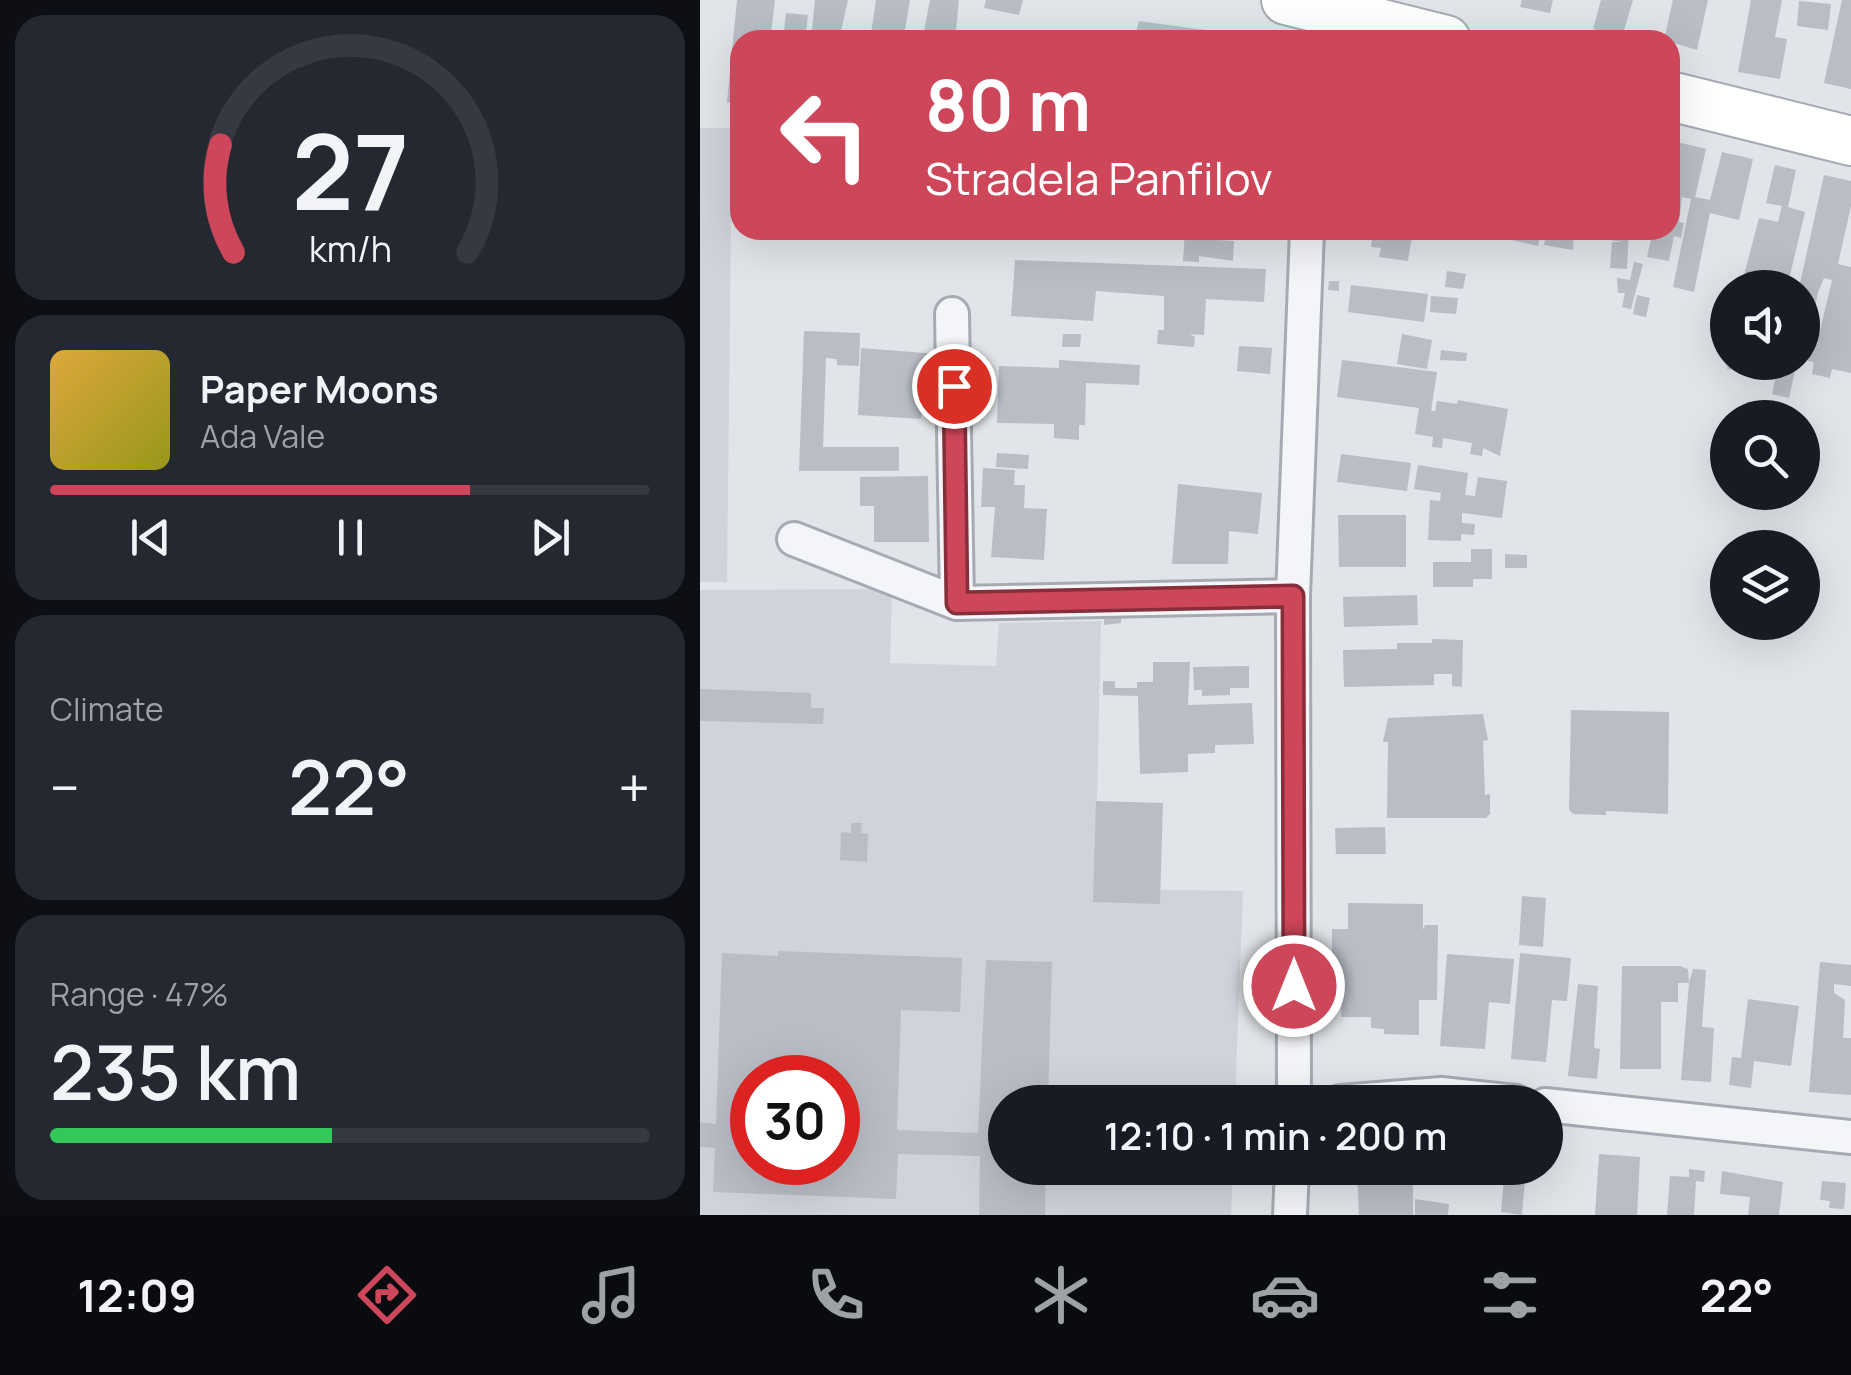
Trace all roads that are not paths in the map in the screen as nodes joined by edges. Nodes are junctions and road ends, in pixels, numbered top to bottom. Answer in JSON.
{"nodes":[{"id":1,"x":1312,"y":13,"type":"edge"},
{"id":2,"x":1396,"y":30,"type":"edge"},
{"id":3,"x":1680,"y":98,"type":"edge"},
{"id":4,"x":1851,"y":141,"type":"edge"},
{"id":5,"x":1307,"y":240,"type":"edge"},
{"id":6,"x":952,"y":314,"type":"dead end"},
{"id":7,"x":794,"y":539,"type":"dead end"},
{"id":8,"x":1293,"y":596,"type":"junction"},
{"id":9,"x":957,"y":603,"type":"junction"},
{"id":10,"x":1294,"y":1085,"type":"edge"},
{"id":11,"x":1563,"y":1108,"type":"edge"},
{"id":12,"x":1851,"y":1137,"type":"edge"},
{"id":13,"x":1291,"y":1185,"type":"edge"},
{"id":14,"x":1290,"y":1215,"type":"edge"}],
"edges":[{"from":1,"to":2,"type":"street"},
{"from":3,"to":4,"type":"street"},
{"from":5,"to":8,"type":"street"},
{"from":6,"to":9,"type":"street"},
{"from":7,"to":9,"type":"street"},
{"from":8,"to":9,"type":"street"},
{"from":8,"to":10,"type":"street"},
{"from":11,"to":12,"type":"street"},
{"from":13,"to":14,"type":"street"}]}
